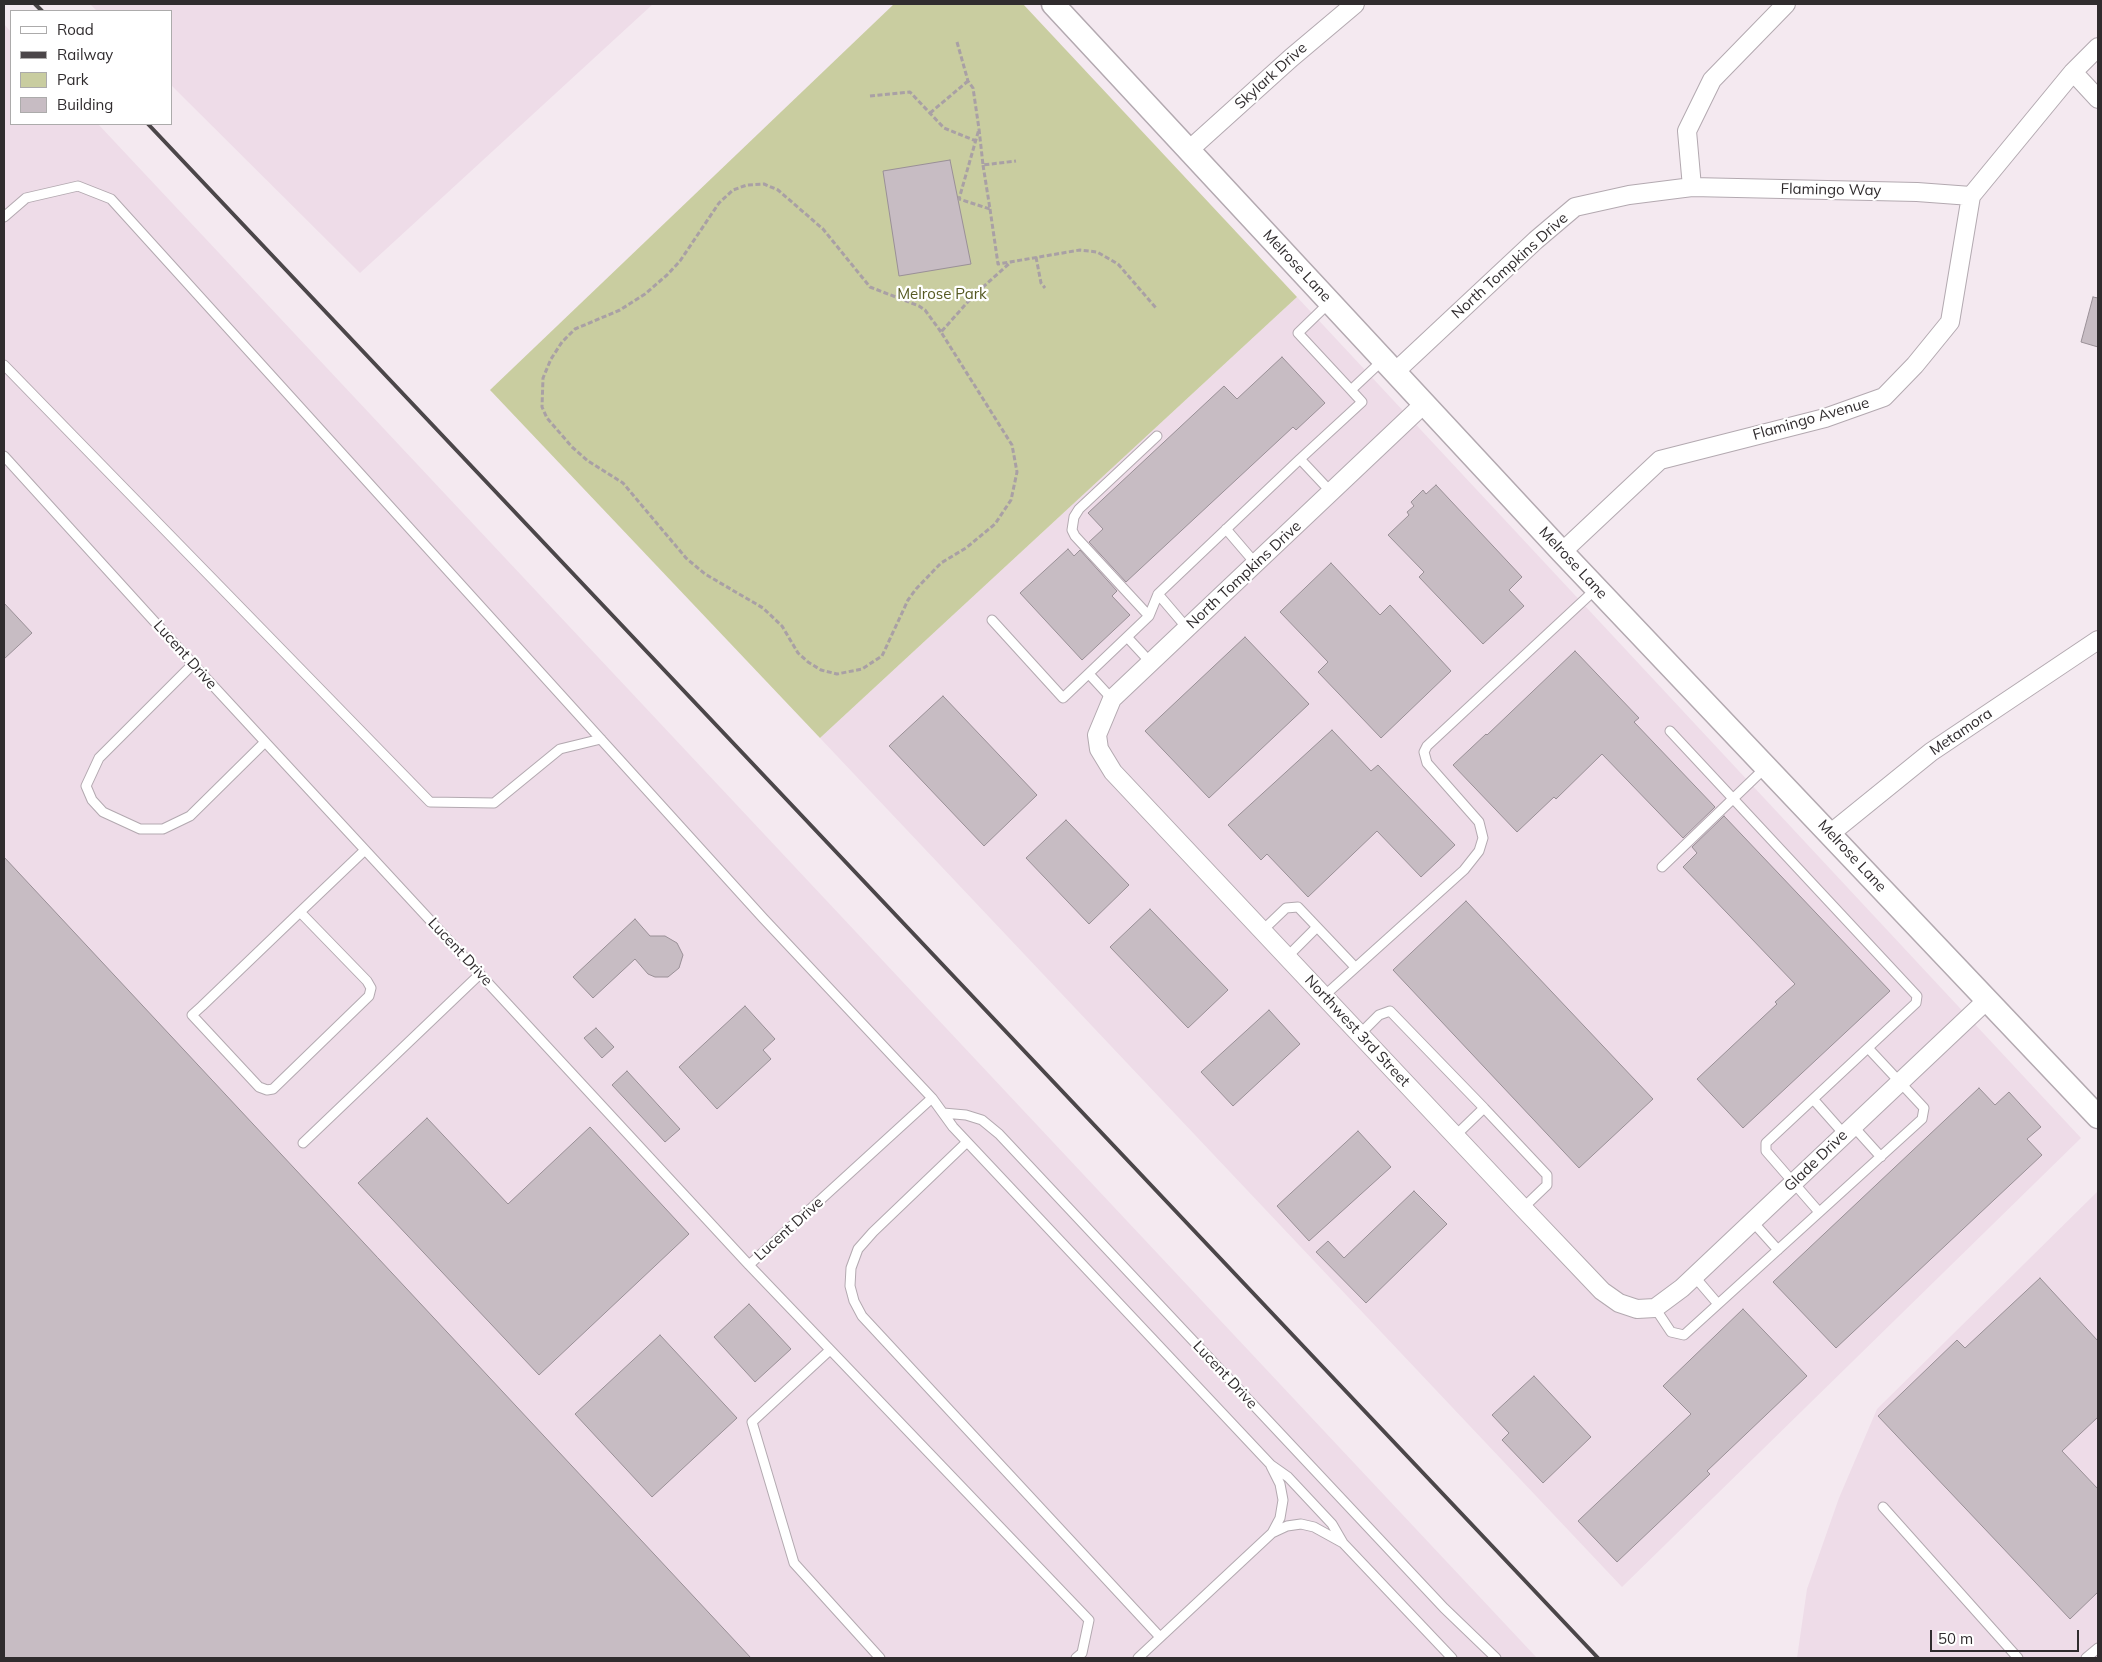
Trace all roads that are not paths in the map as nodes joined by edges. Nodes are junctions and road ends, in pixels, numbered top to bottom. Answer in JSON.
{"nodes":[{"id":1,"x":1053,"y":4,"type":"edge"},
{"id":2,"x":1355,"y":4,"type":"edge"},
{"id":3,"x":1786,"y":4,"type":"edge"},
{"id":4,"x":2098,"y":47,"type":"edge"},
{"id":5,"x":2073,"y":72,"type":"junction"},
{"id":6,"x":2098,"y":99,"type":"edge"},
{"id":7,"x":1189,"y":150,"type":"junction"},
{"id":8,"x":1692,"y":187,"type":"junction"},
{"id":9,"x":1971,"y":196,"type":"junction"},
{"id":10,"x":4,"y":217,"type":"edge"},
{"id":11,"x":1330,"y":302,"type":"junction"},
{"id":12,"x":4,"y":365,"type":"edge"},
{"id":13,"x":1390,"y":365,"type":"junction"},
{"id":14,"x":1351,"y":390,"type":"junction"},
{"id":15,"x":1425,"y":403,"type":"junction"},
{"id":16,"x":1157,"y":436,"type":"dead end"},
{"id":17,"x":4,"y":456,"type":"edge"},
{"id":18,"x":1300,"y":459,"type":"junction"},
{"id":19,"x":1331,"y":492,"type":"junction"},
{"id":20,"x":1226,"y":529,"type":"junction"},
{"id":21,"x":1562,"y":552,"type":"junction"},
{"id":22,"x":1256,"y":564,"type":"junction"},
{"id":23,"x":1597,"y":588,"type":"junction"},
{"id":24,"x":1158,"y":594,"type":"junction"},
{"id":25,"x":1149,"y":616,"type":"junction"},
{"id":26,"x":992,"y":620,"type":"dead end"},
{"id":27,"x":1187,"y":628,"type":"junction"},
{"id":28,"x":1127,"y":637,"type":"junction"},
{"id":29,"x":2098,"y":640,"type":"edge"},
{"id":30,"x":1151,"y":663,"type":"junction"},
{"id":31,"x":193,"y":664,"type":"junction"},
{"id":32,"x":1088,"y":674,"type":"junction"},
{"id":33,"x":1112,"y":699,"type":"junction"},
{"id":34,"x":1670,"y":731,"type":"dead end"},
{"id":35,"x":1097,"y":735,"type":"joint"},
{"id":36,"x":601,"y":739,"type":"junction"},
{"id":37,"x":265,"y":742,"type":"junction"},
{"id":38,"x":1767,"y":766,"type":"junction"},
{"id":39,"x":1733,"y":798,"type":"junction"},
{"id":40,"x":1831,"y":833,"type":"junction"},
{"id":41,"x":365,"y":850,"type":"junction"},
{"id":42,"x":1662,"y":867,"type":"dead end"},
{"id":43,"x":300,"y":912,"type":"junction"},
{"id":44,"x":1317,"y":927,"type":"junction"},
{"id":45,"x":1263,"y":930,"type":"junction"},
{"id":46,"x":1287,"y":957,"type":"junction"},
{"id":47,"x":1355,"y":968,"type":"junction"},
{"id":48,"x":480,"y":974,"type":"junction"},
{"id":49,"x":1324,"y":996,"type":"junction"},
{"id":50,"x":1987,"y":1000,"type":"junction"},
{"id":51,"x":1360,"y":1034,"type":"junction"},
{"id":52,"x":1868,"y":1048,"type":"junction"},
{"id":53,"x":1899,"y":1083,"type":"junction"},
{"id":54,"x":932,"y":1098,"type":"junction"},
{"id":55,"x":1813,"y":1099,"type":"junction"},
{"id":56,"x":1484,"y":1108,"type":"junction"},
{"id":57,"x":943,"y":1113,"type":"junction"},
{"id":58,"x":2098,"y":1117,"type":"edge"},
{"id":59,"x":1848,"y":1130,"type":"junction"},
{"id":60,"x":1456,"y":1136,"type":"junction"},
{"id":61,"x":967,"y":1142,"type":"junction"},
{"id":62,"x":303,"y":1143,"type":"dead end"},
{"id":63,"x":1881,"y":1156,"type":"junction"},
{"id":64,"x":1794,"y":1182,"type":"junction"},
{"id":65,"x":1523,"y":1208,"type":"junction"},
{"id":66,"x":1819,"y":1212,"type":"junction"},
{"id":67,"x":1752,"y":1221,"type":"junction"},
{"id":68,"x":1778,"y":1250,"type":"junction"},
{"id":69,"x":749,"y":1265,"type":"junction"},
{"id":70,"x":1694,"y":1276,"type":"junction"},
{"id":71,"x":1718,"y":1304,"type":"junction"},
{"id":72,"x":1655,"y":1308,"type":"junction"},
{"id":73,"x":830,"y":1350,"type":"junction"},
{"id":74,"x":1271,"y":1465,"type":"junction"},
{"id":75,"x":1883,"y":1507,"type":"dead end"},
{"id":76,"x":1272,"y":1533,"type":"junction"},
{"id":77,"x":1343,"y":1543,"type":"junction"},
{"id":78,"x":1160,"y":1637,"type":"junction"},
{"id":79,"x":2098,"y":1648,"type":"edge"},
{"id":80,"x":880,"y":1658,"type":"edge"},
{"id":81,"x":1076,"y":1658,"type":"edge"},
{"id":82,"x":1138,"y":1658,"type":"edge"},
{"id":83,"x":1452,"y":1658,"type":"edge"},
{"id":84,"x":1496,"y":1658,"type":"edge"},
{"id":85,"x":2018,"y":1658,"type":"edge"},
{"id":86,"x":2086,"y":1658,"type":"edge"}],
"edges":[{"from":1,"to":7,"type":"street","name":"Melrose Lane"},
{"from":2,"to":7,"type":"street","name":"Skylark Drive"},
{"from":3,"to":8,"type":"street"},
{"from":4,"to":5,"type":"street","name":"Flamingo Avenue"},
{"from":5,"to":6,"type":"street"},
{"from":5,"to":9,"type":"street","name":"Flamingo Avenue"},
{"from":7,"to":11,"type":"street","name":"Melrose Lane"},
{"from":8,"to":9,"type":"street","name":"Flamingo Way"},
{"from":8,"to":13,"type":"street","name":"North Tompkins Drive"},
{"from":9,"to":21,"type":"street","name":"Flamingo Avenue"},
{"from":10,"to":36,"type":"lane"},
{"from":11,"to":13,"type":"street","name":"Melrose Lane"},
{"from":11,"to":14,"type":"lane"},
{"from":12,"to":36,"type":"lane"},
{"from":13,"to":14,"type":"lane"},
{"from":13,"to":15,"type":"street","name":"Melrose Lane"},
{"from":14,"to":18,"type":"lane"},
{"from":15,"to":19,"type":"street","name":"North Tompkins Drive"},
{"from":15,"to":21,"type":"street","name":"Melrose Lane"},
{"from":16,"to":25,"type":"lane"},
{"from":17,"to":31,"type":"lane","name":"Lucent Drive"},
{"from":18,"to":19,"type":"lane"},
{"from":18,"to":20,"type":"lane"},
{"from":19,"to":22,"type":"street","name":"North Tompkins Drive"},
{"from":20,"to":22,"type":"lane"},
{"from":20,"to":24,"type":"lane"},
{"from":21,"to":23,"type":"street","name":"Melrose Lane"},
{"from":22,"to":27,"type":"street","name":"North Tompkins Drive"},
{"from":23,"to":38,"type":"street","name":"Melrose Lane"},
{"from":23,"to":47,"type":"lane"},
{"from":24,"to":25,"type":"lane"},
{"from":24,"to":27,"type":"lane"},
{"from":25,"to":28,"type":"lane"},
{"from":26,"to":32,"type":"lane"},
{"from":27,"to":30,"type":"street","name":"North Tompkins Drive"},
{"from":28,"to":30,"type":"lane"},
{"from":28,"to":32,"type":"lane"},
{"from":29,"to":40,"type":"street","name":"Metamora"},
{"from":30,"to":33,"type":"street","name":"North Tompkins Drive"},
{"from":31,"to":37,"type":"lane","name":"Lucent Drive"},
{"from":31,"to":37,"type":"lane"},
{"from":32,"to":33,"type":"lane"},
{"from":33,"to":35,"type":"street","name":"North Tompkins Drive"},
{"from":34,"to":39,"type":"lane"},
{"from":35,"to":45,"type":"street","name":"Northwest 3rd Street"},
{"from":36,"to":54,"type":"lane"},
{"from":37,"to":41,"type":"lane","name":"Lucent Drive"},
{"from":38,"to":39,"type":"lane"},
{"from":38,"to":40,"type":"street","name":"Melrose Lane"},
{"from":39,"to":42,"type":"lane"},
{"from":39,"to":52,"type":"lane"},
{"from":40,"to":50,"type":"street","name":"Melrose Lane"},
{"from":41,"to":43,"type":"lane"},
{"from":41,"to":48,"type":"lane","name":"Lucent Drive"},
{"from":43,"to":43,"type":"lane"},
{"from":44,"to":45,"type":"lane"},
{"from":44,"to":46,"type":"lane"},
{"from":44,"to":47,"type":"lane"},
{"from":45,"to":46,"type":"street","name":"Northwest 3rd Street"},
{"from":46,"to":49,"type":"street","name":"Northwest 3rd Street"},
{"from":47,"to":49,"type":"lane"},
{"from":48,"to":62,"type":"lane"},
{"from":48,"to":69,"type":"lane","name":"Lucent Drive"},
{"from":49,"to":51,"type":"street","name":"Northwest 3rd Street"},
{"from":50,"to":53,"type":"street","name":"Glade Drive"},
{"from":50,"to":58,"type":"street","name":"Melrose Lane"},
{"from":51,"to":56,"type":"lane"},
{"from":51,"to":60,"type":"street","name":"Northwest 3rd Street"},
{"from":52,"to":53,"type":"lane"},
{"from":52,"to":55,"type":"lane"},
{"from":53,"to":59,"type":"street","name":"Glade Drive"},
{"from":53,"to":63,"type":"lane"},
{"from":54,"to":57,"type":"lane"},
{"from":54,"to":69,"type":"lane","name":"Lucent Drive"},
{"from":55,"to":59,"type":"lane"},
{"from":55,"to":64,"type":"lane"},
{"from":56,"to":60,"type":"lane"},
{"from":56,"to":65,"type":"lane"},
{"from":57,"to":61,"type":"lane"},
{"from":57,"to":84,"type":"lane","name":"Lucent Drive"},
{"from":59,"to":63,"type":"lane"},
{"from":59,"to":64,"type":"street","name":"Glade Drive"},
{"from":60,"to":65,"type":"street","name":"Northwest 3rd Street"},
{"from":61,"to":74,"type":"lane"},
{"from":61,"to":78,"type":"lane"},
{"from":63,"to":66,"type":"lane"},
{"from":64,"to":66,"type":"lane"},
{"from":64,"to":67,"type":"street","name":"Glade Drive"},
{"from":65,"to":72,"type":"street","name":"Northwest 3rd Street"},
{"from":66,"to":68,"type":"lane"},
{"from":67,"to":68,"type":"lane"},
{"from":67,"to":70,"type":"street","name":"Glade Drive"},
{"from":68,"to":71,"type":"lane"},
{"from":69,"to":73,"type":"lane"},
{"from":70,"to":71,"type":"lane"},
{"from":70,"to":72,"type":"street","name":"Glade Drive"},
{"from":71,"to":72,"type":"lane"},
{"from":73,"to":80,"type":"lane"},
{"from":73,"to":81,"type":"lane"},
{"from":74,"to":76,"type":"lane"},
{"from":74,"to":77,"type":"lane"},
{"from":75,"to":85,"type":"lane"},
{"from":76,"to":77,"type":"lane"},
{"from":76,"to":78,"type":"lane"},
{"from":77,"to":83,"type":"lane"},
{"from":78,"to":82,"type":"lane"},
{"from":79,"to":86,"type":"lane"}]}
